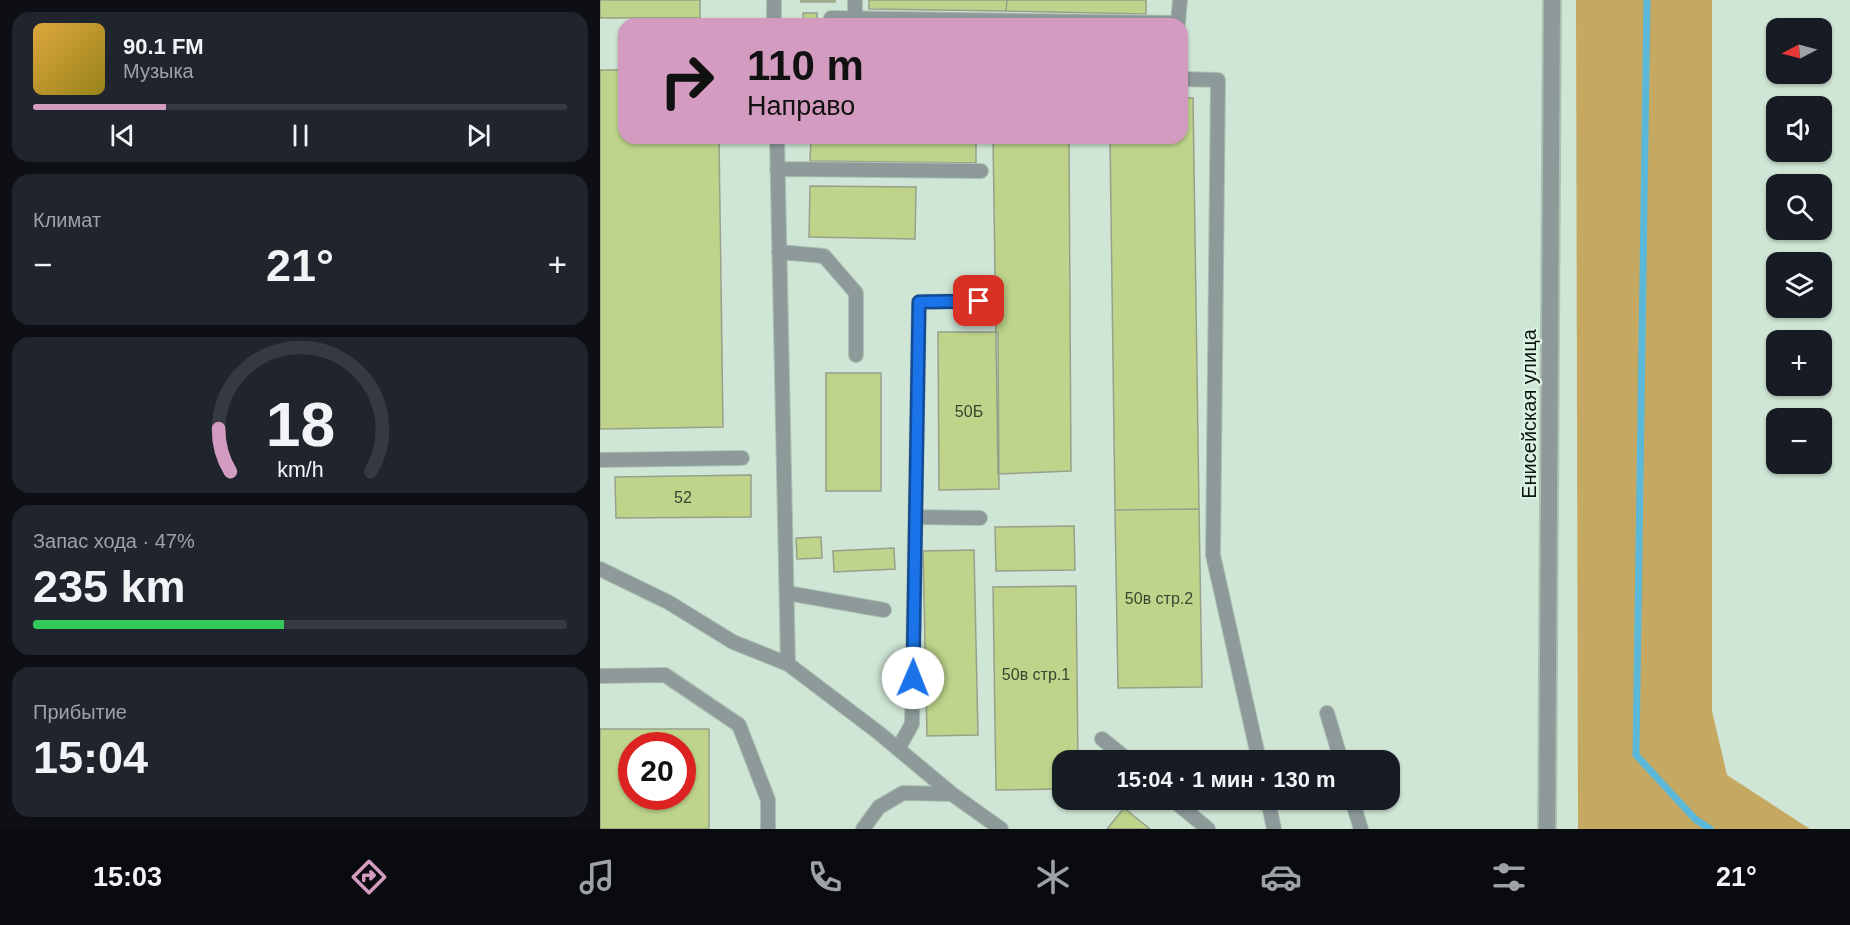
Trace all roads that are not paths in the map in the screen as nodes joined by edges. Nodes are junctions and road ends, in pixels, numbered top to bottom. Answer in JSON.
{"nodes":[{"id":1,"x":774,"y":0,"type":"edge"},
{"id":2,"x":855,"y":0,"type":"edge"},
{"id":3,"x":1180,"y":0,"type":"edge"},
{"id":4,"x":1552,"y":0,"type":"edge"},
{"id":5,"x":774,"y":18,"type":"edge"},
{"id":6,"x":831,"y":18,"type":"dead end"},
{"id":7,"x":855,"y":18,"type":"joint"},
{"id":8,"x":1178,"y":18,"type":"edge"},
{"id":9,"x":1188,"y":79,"type":"edge"},
{"id":10,"x":777,"y":144,"type":"edge"},
{"id":11,"x":777,"y":169,"type":"junction"},
{"id":12,"x":981,"y":171,"type":"dead end"},
{"id":13,"x":779,"y":252,"type":"junction"},
{"id":14,"x":979,"y":301,"type":"dead end"},
{"id":15,"x":856,"y":355,"type":"dead end"},
{"id":16,"x":742,"y":458,"type":"dead end"},
{"id":17,"x":600,"y":460,"type":"edge"},
{"id":18,"x":916,"y":517,"type":"junction"},
{"id":19,"x":980,"y":518,"type":"dead end"},
{"id":20,"x":600,"y":569,"type":"edge"},
{"id":21,"x":787,"y":593,"type":"junction"},
{"id":22,"x":884,"y":610,"type":"dead end"},
{"id":23,"x":788,"y":664,"type":"junction"},
{"id":24,"x":600,"y":676,"type":"edge"},
{"id":25,"x":1328,"y":713,"type":"dead end"},
{"id":26,"x":1102,"y":739,"type":"dead end"},
{"id":27,"x":898,"y":749,"type":"junction"},
{"id":28,"x":1116,"y":750,"type":"edge"},
{"id":29,"x":1257,"y":750,"type":"edge"},
{"id":30,"x":1338,"y":750,"type":"edge"},
{"id":31,"x":952,"y":794,"type":"junction"},
{"id":32,"x":1185,"y":810,"type":"edge"},
{"id":33,"x":1270,"y":810,"type":"edge"},
{"id":34,"x":1356,"y":810,"type":"edge"},
{"id":35,"x":768,"y":829,"type":"edge"},
{"id":36,"x":863,"y":829,"type":"edge"},
{"id":37,"x":1001,"y":829,"type":"edge"},
{"id":38,"x":1208,"y":829,"type":"edge"},
{"id":39,"x":1274,"y":829,"type":"edge"},
{"id":40,"x":1361,"y":829,"type":"edge"},
{"id":41,"x":1547,"y":829,"type":"edge"}],
"edges":[{"from":1,"to":5,"type":"lane"},
{"from":2,"to":7,"type":"lane"},
{"from":3,"to":8,"type":"lane"},
{"from":4,"to":41,"type":"street","name":"Енисейская улица"},
{"from":6,"to":7,"type":"lane"},
{"from":9,"to":29,"type":"lane"},
{"from":10,"to":11,"type":"lane"},
{"from":11,"to":12,"type":"lane"},
{"from":11,"to":13,"type":"lane"},
{"from":13,"to":15,"type":"lane"},
{"from":13,"to":21,"type":"lane"},
{"from":14,"to":18,"type":"lane"},
{"from":16,"to":17,"type":"lane"},
{"from":18,"to":19,"type":"lane"},
{"from":18,"to":27,"type":"lane"},
{"from":20,"to":23,"type":"lane"},
{"from":21,"to":22,"type":"lane"},
{"from":21,"to":23,"type":"lane"},
{"from":23,"to":27,"type":"lane"},
{"from":24,"to":35,"type":"lane"},
{"from":25,"to":30,"type":"lane"},
{"from":26,"to":28,"type":"lane"},
{"from":27,"to":31,"type":"lane"},
{"from":31,"to":36,"type":"lane"},
{"from":31,"to":37,"type":"lane"},
{"from":32,"to":38,"type":"lane"},
{"from":33,"to":39,"type":"lane"},
{"from":34,"to":40,"type":"lane"}]}
